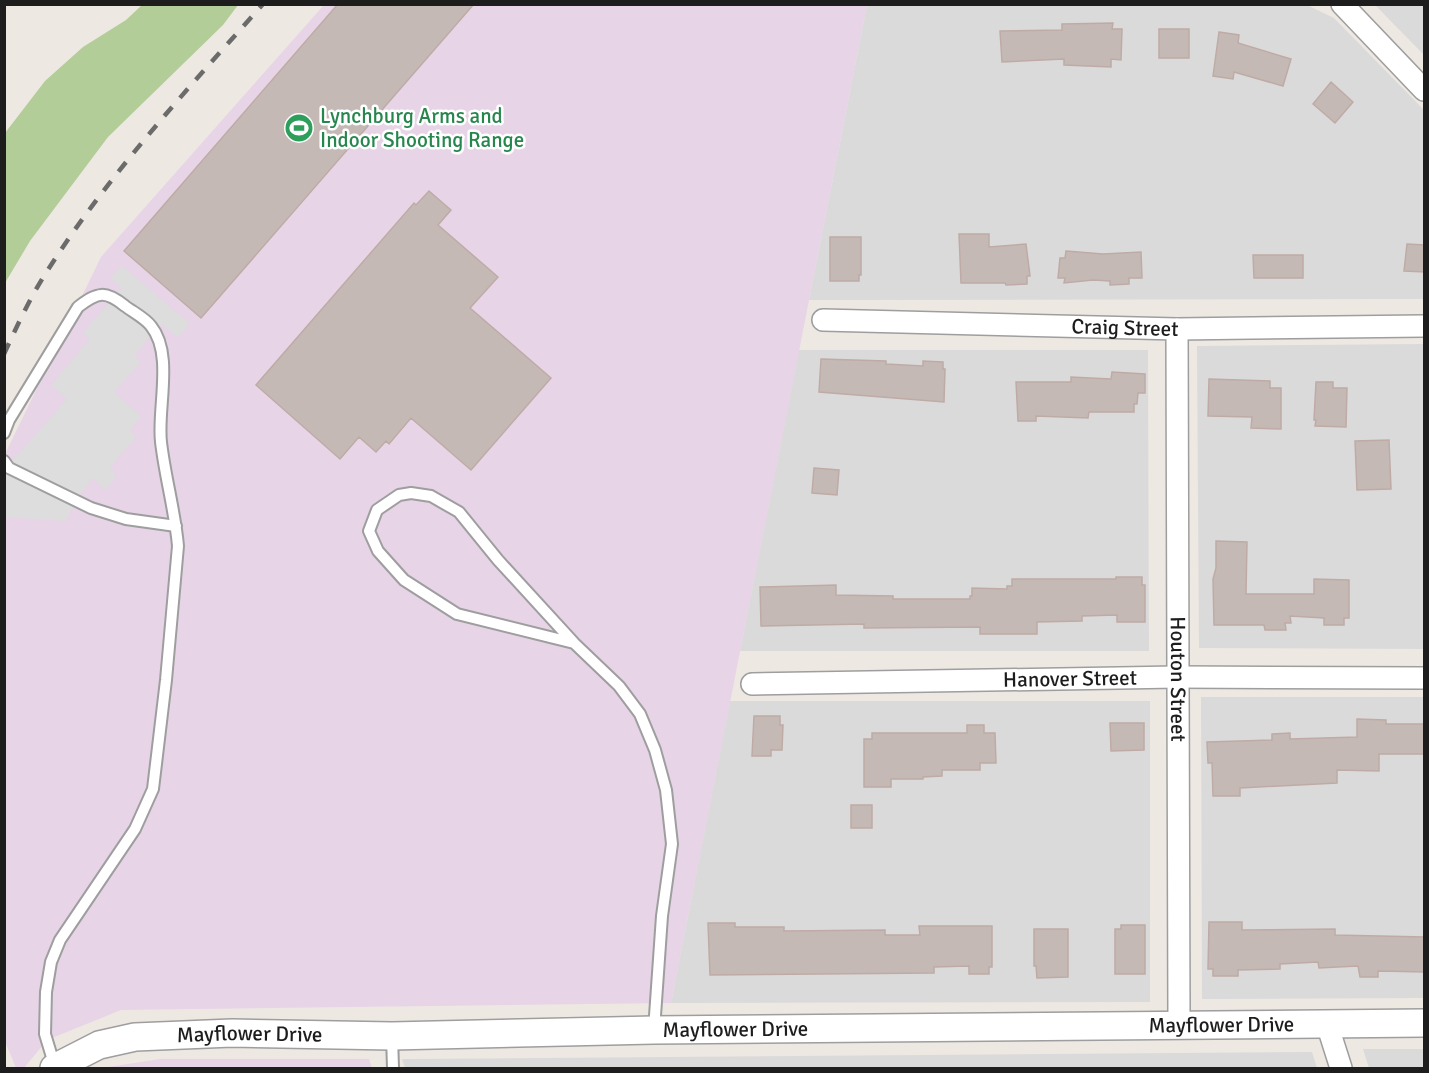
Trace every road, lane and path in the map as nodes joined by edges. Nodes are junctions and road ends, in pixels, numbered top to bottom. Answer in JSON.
{"nodes":[{"id":1,"x":1342,"y":4,"type":"edge"},
{"id":2,"x":1425,"y":90,"type":"edge"},
{"id":3,"x":824,"y":320,"type":"dead end"},
{"id":4,"x":1425,"y":326,"type":"edge"},
{"id":5,"x":1177,"y":329,"type":"junction"},
{"id":6,"x":4,"y":433,"type":"edge"},
{"id":7,"x":4,"y":461,"type":"edge"},
{"id":8,"x":176,"y":526,"type":"junction"},
{"id":9,"x":574,"y":643,"type":"junction"},
{"id":10,"x":1177,"y":676,"type":"junction"},
{"id":11,"x":1425,"y":678,"type":"edge"},
{"id":12,"x":752,"y":684,"type":"dead end"},
{"id":13,"x":1425,"y":1023,"type":"edge"},
{"id":14,"x":1327,"y":1024,"type":"junction"},
{"id":15,"x":1179,"y":1026,"type":"junction"},
{"id":16,"x":654,"y":1030,"type":"junction"},
{"id":17,"x":392,"y":1036,"type":"junction"},
{"id":18,"x":54,"y":1068,"type":"edge"},
{"id":19,"x":393,"y":1068,"type":"edge"},
{"id":20,"x":1341,"y":1068,"type":"edge"}],
"edges":[{"from":1,"to":2,"type":"street"},
{"from":3,"to":5,"type":"street","name":"Craig Street"},
{"from":4,"to":5,"type":"street","name":"Craig Street"},
{"from":5,"to":10,"type":"street","name":"Houton Street"},
{"from":6,"to":8,"type":"lane"},
{"from":7,"to":8,"type":"lane"},
{"from":8,"to":18,"type":"lane"},
{"from":9,"to":9,"type":"lane"},
{"from":9,"to":16,"type":"lane"},
{"from":10,"to":11,"type":"street","name":"Hanover Street"},
{"from":10,"to":12,"type":"street","name":"Hanover Street"},
{"from":10,"to":15,"type":"street","name":"Houton Street"},
{"from":13,"to":14,"type":"street","name":"Mayflower Drive"},
{"from":14,"to":15,"type":"street","name":"Mayflower Drive"},
{"from":14,"to":20,"type":"street"},
{"from":15,"to":16,"type":"street","name":"Mayflower Drive"},
{"from":16,"to":17,"type":"street","name":"Mayflower Drive"},
{"from":17,"to":18,"type":"street","name":"Mayflower Drive"},
{"from":17,"to":19,"type":"lane"}]}
